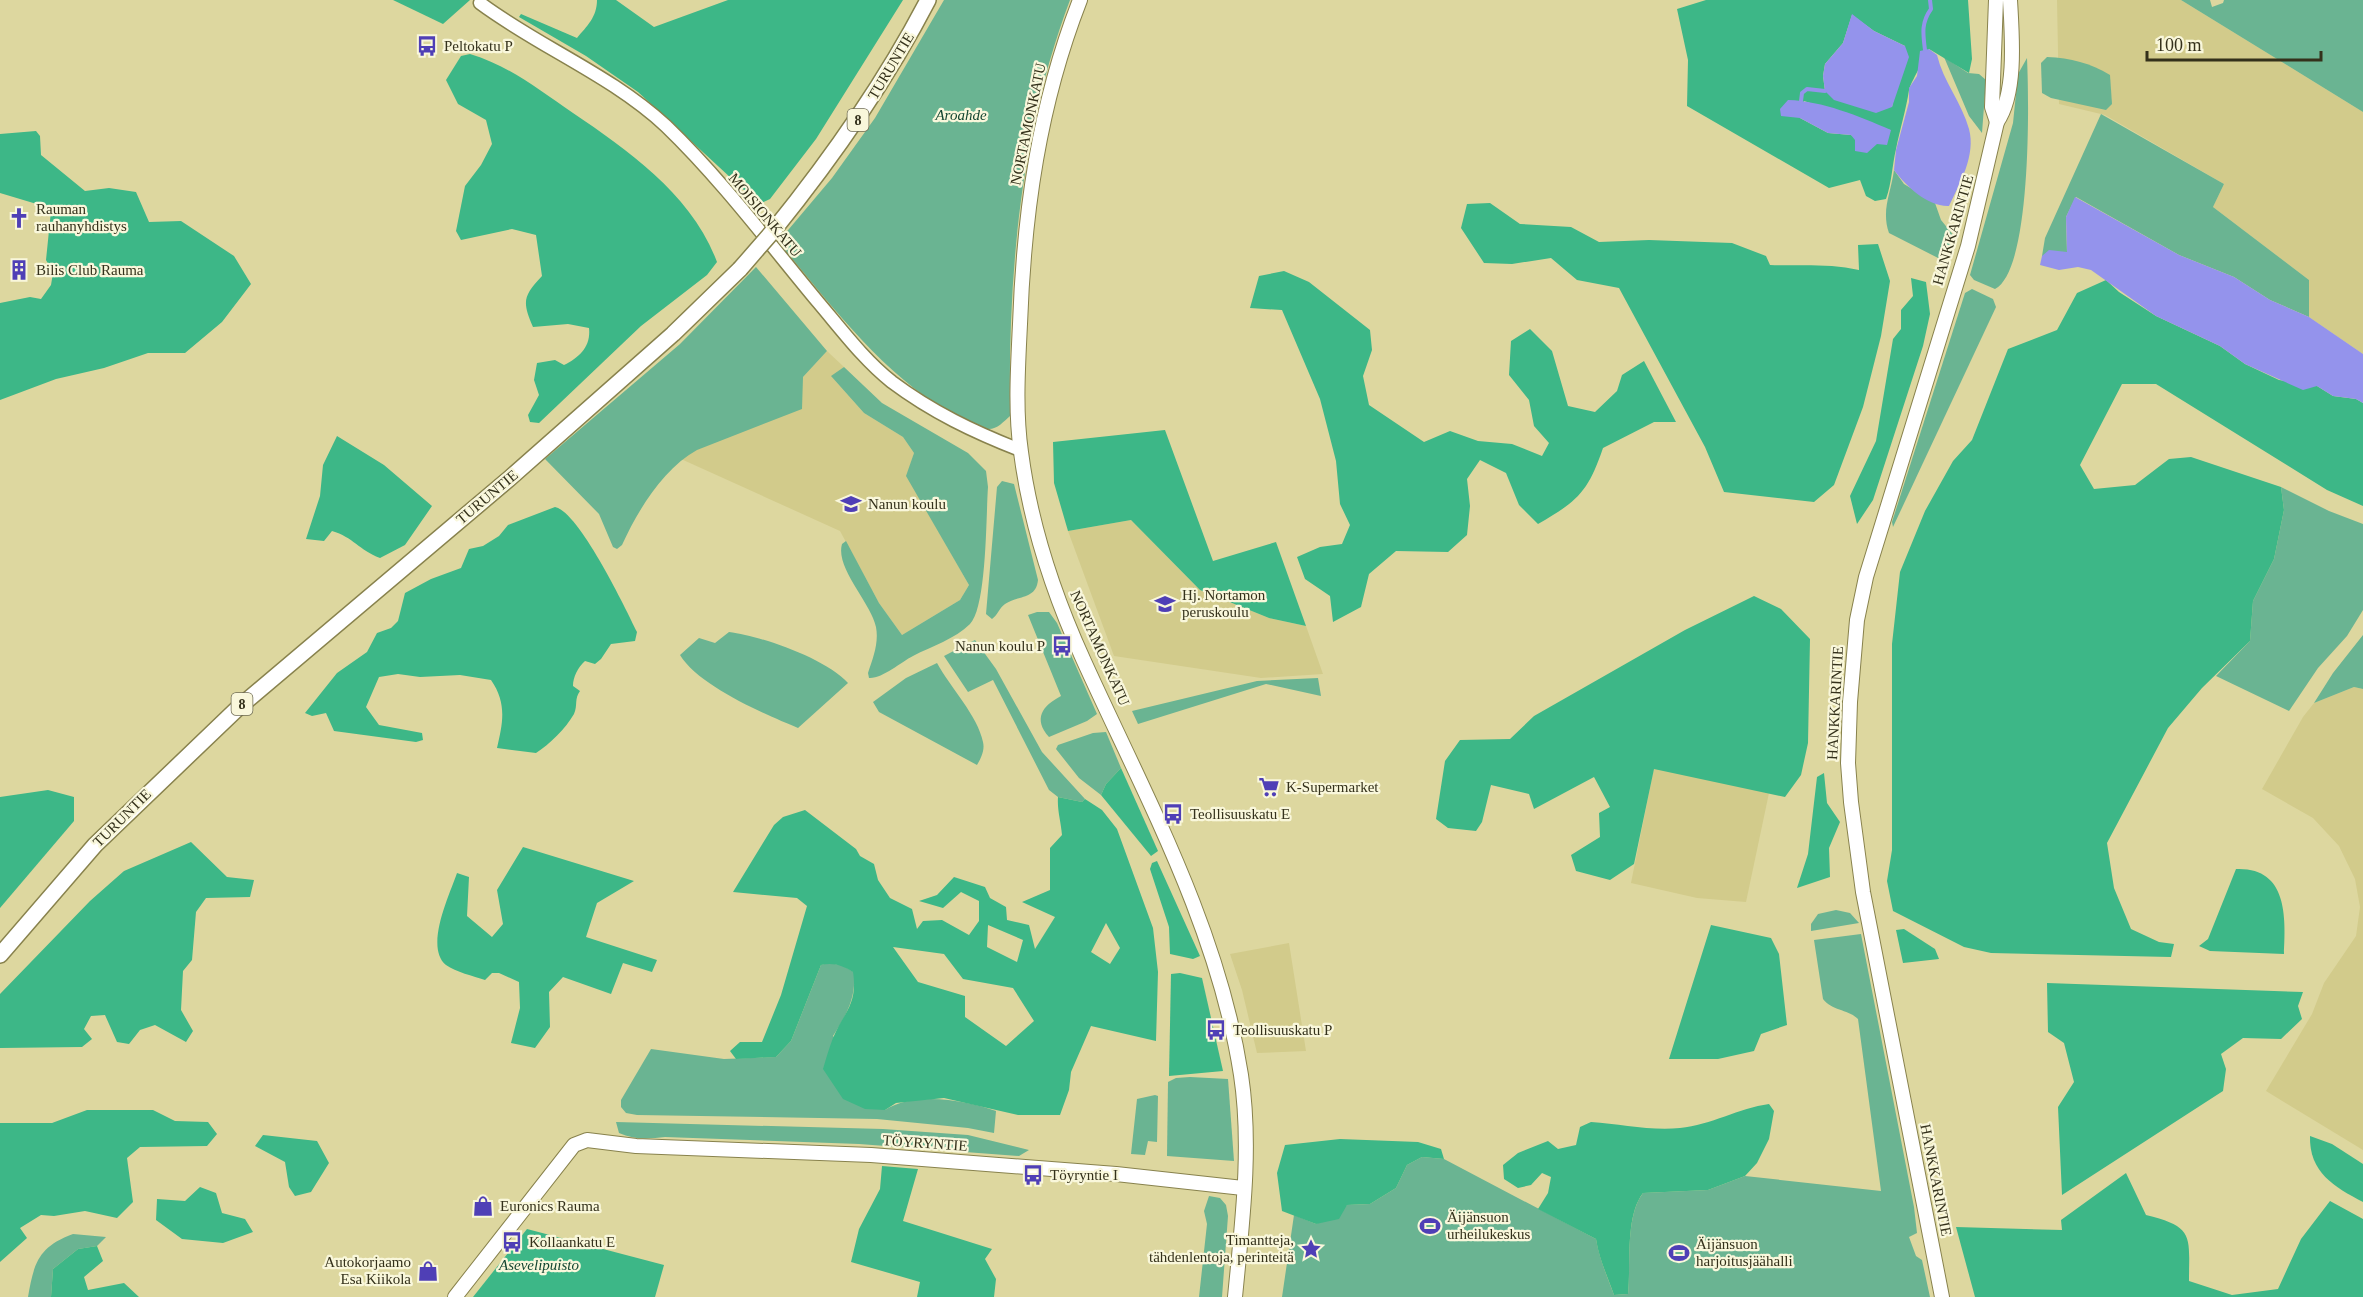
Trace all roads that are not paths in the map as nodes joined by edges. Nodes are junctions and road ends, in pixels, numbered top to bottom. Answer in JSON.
{"nodes":[{"id":1,"x":928,"y":0,"type":"edge"},
{"id":2,"x":1080,"y":0,"type":"edge"},
{"id":3,"x":1996,"y":0,"type":"edge"},
{"id":4,"x":2010,"y":0,"type":"edge"},
{"id":5,"x":480,"y":3,"type":"dead end"},
{"id":6,"x":1997,"y":122,"type":"junction"},
{"id":7,"x":1020,"y":450,"type":"junction"},
{"id":8,"x":0,"y":955,"type":"edge"},
{"id":9,"x":1243,"y":1188,"type":"junction"},
{"id":10,"x":455,"y":1297,"type":"edge"},
{"id":11,"x":1235,"y":1297,"type":"edge"},
{"id":12,"x":1941,"y":1297,"type":"edge"}],
"edges":[{"from":1,"to":8,"type":"highway","name":"TURUNTIE","number":"8","bridge":true},
{"from":2,"to":7,"type":"main road","name":"NORTAMONKATU"},
{"from":3,"to":6,"type":"main road","name":"HANKKARINTIE"},
{"from":4,"to":6,"type":"main road","name":"HANKKARINTIE"},
{"from":5,"to":7,"type":"street","name":"MOISIONKATU"},
{"from":6,"to":12,"type":"main road","name":"HANKKARINTIE"},
{"from":7,"to":9,"type":"main road","name":"NORTAMONKATU"},
{"from":9,"to":10,"type":"main road","name":"TÖYRYNTIE"},
{"from":9,"to":11,"type":"main road","name":"NORTAMONKATU"}]}
